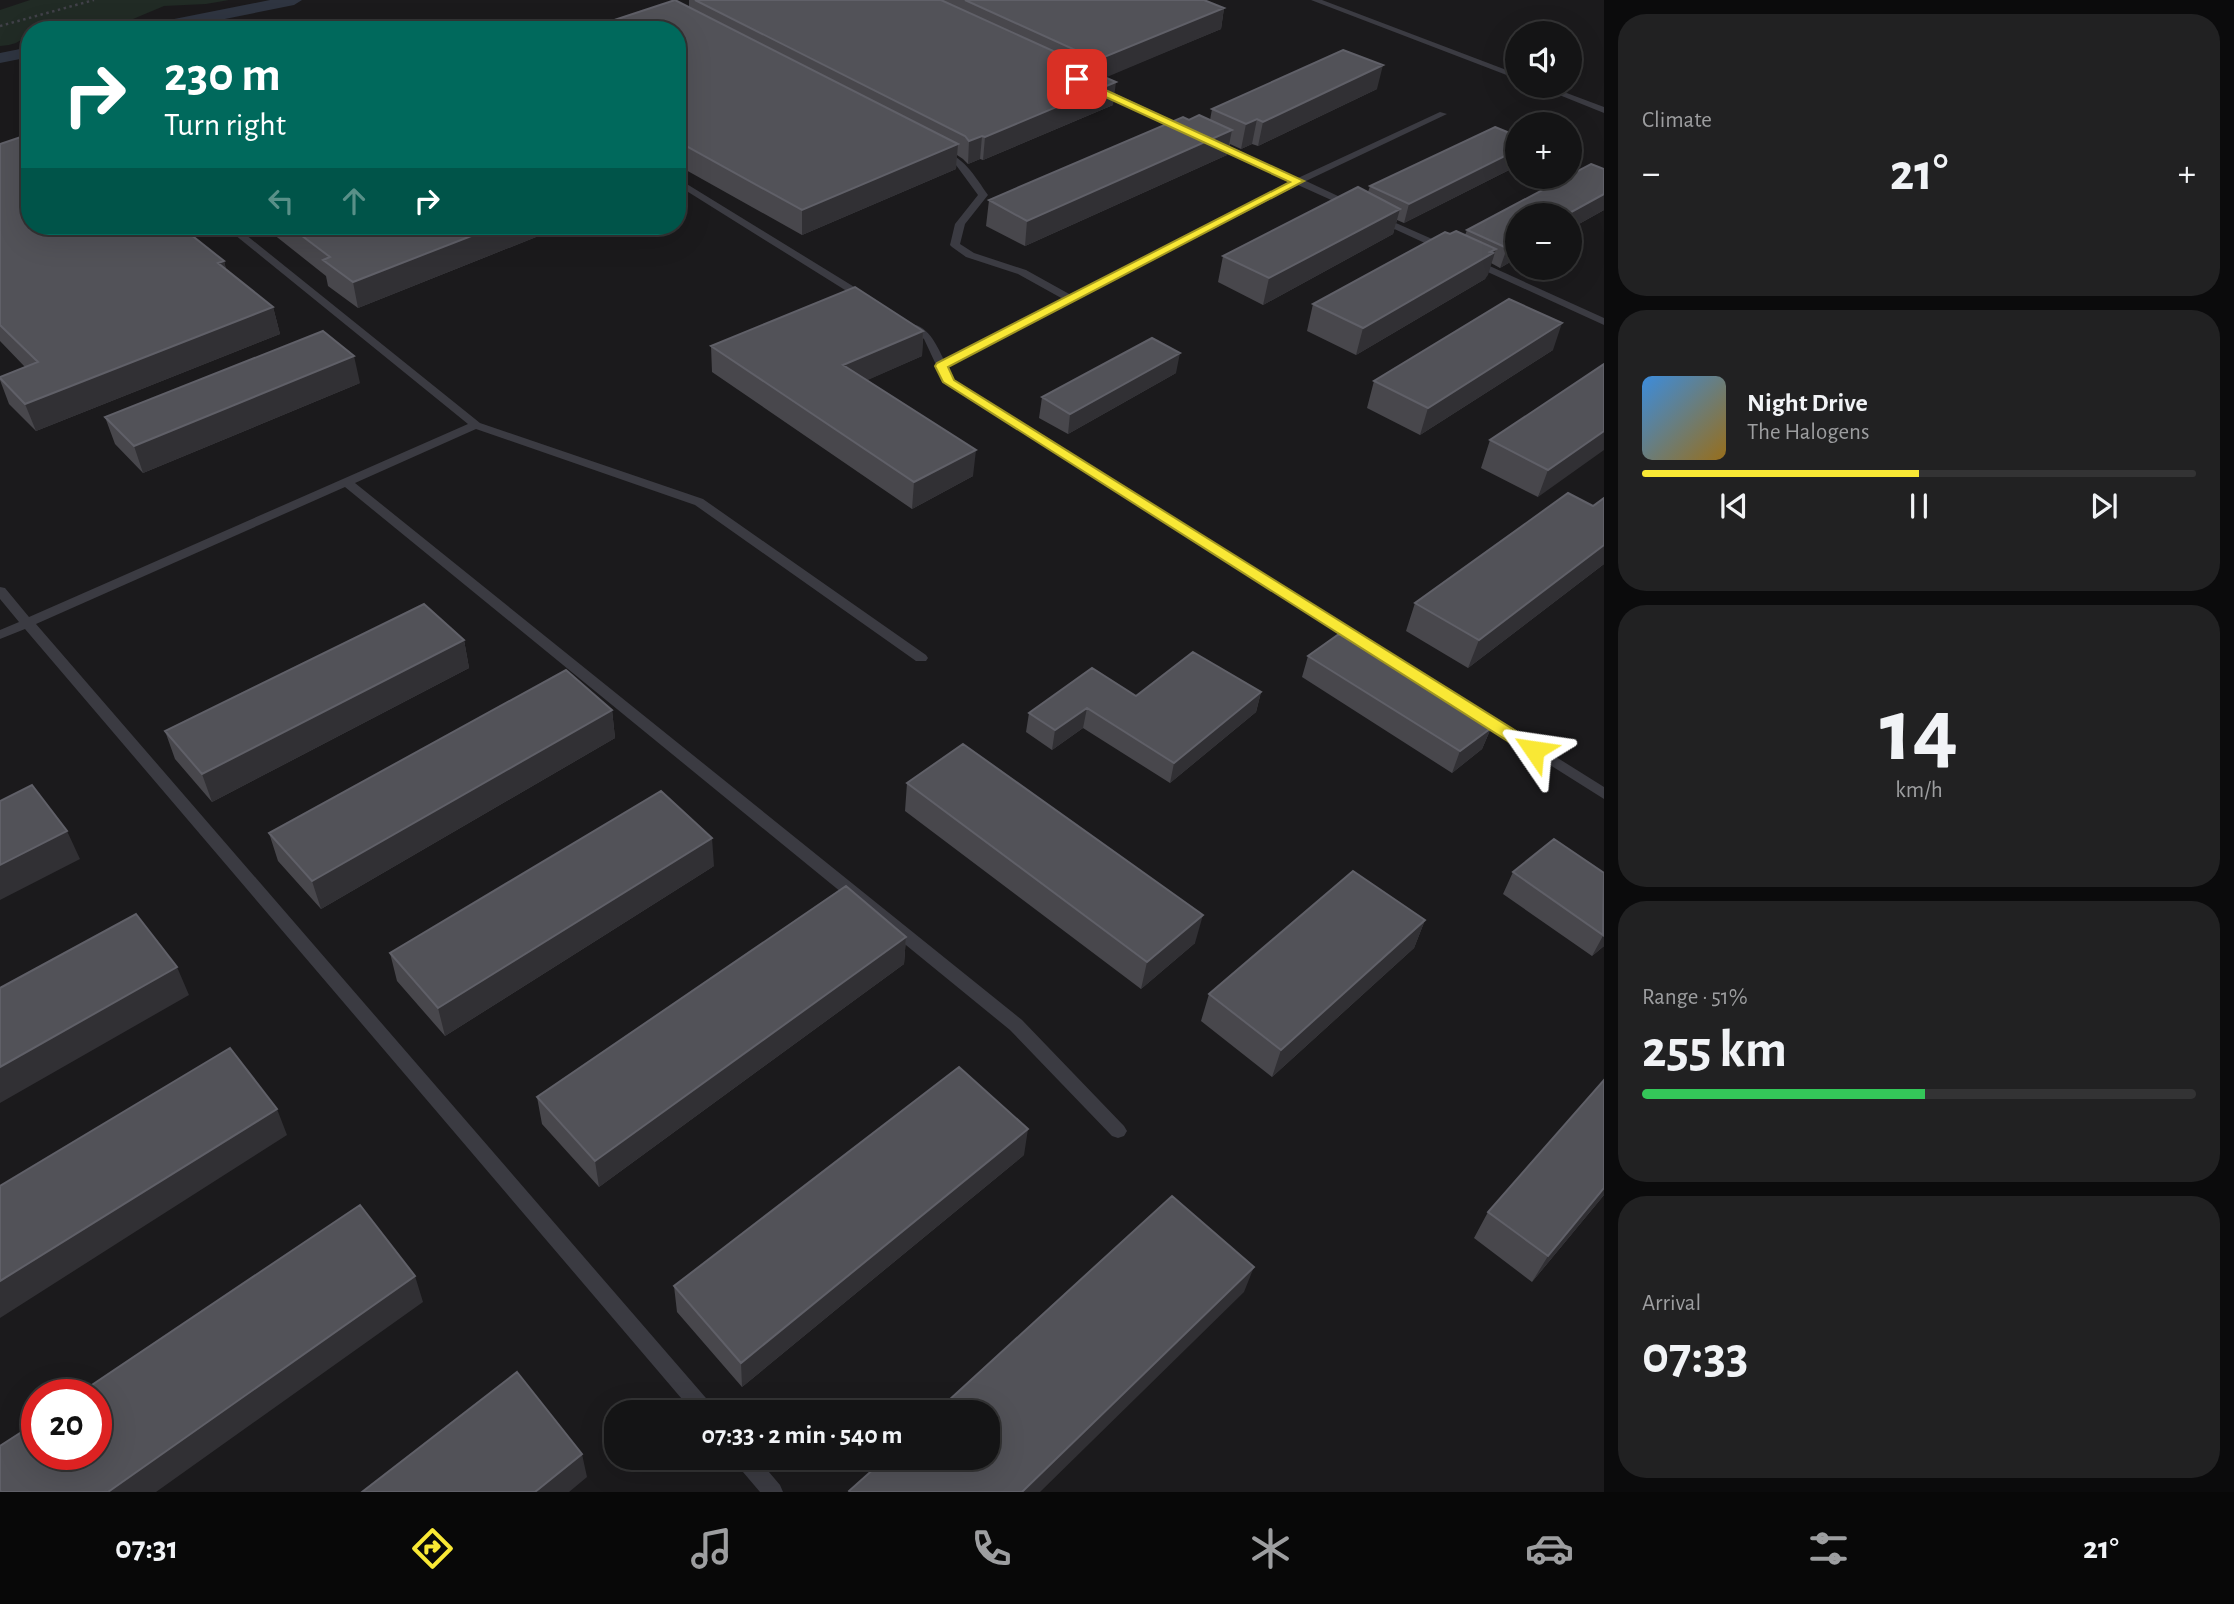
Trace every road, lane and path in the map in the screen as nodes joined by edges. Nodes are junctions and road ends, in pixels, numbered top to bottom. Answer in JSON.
{"nodes":[{"id":1,"x":94,"y":0,"type":"edge"},
{"id":2,"x":1315,"y":0,"type":"edge"},
{"id":3,"x":0,"y":26,"type":"edge"},
{"id":4,"x":1505,"y":72,"type":"edge"},
{"id":5,"x":1082,"y":82,"type":"edge"},
{"id":6,"x":1572,"y":98,"type":"edge"},
{"id":7,"x":1604,"y":110,"type":"edge"},
{"id":8,"x":1443,"y":114,"type":"dead end"},
{"id":9,"x":935,"y":151,"type":"edge"},
{"id":10,"x":1298,"y":181,"type":"junction"},
{"id":11,"x":686,"y":187,"type":"edge"},
{"id":12,"x":1360,"y":210,"type":"edge"},
{"id":13,"x":1372,"y":215,"type":"edge"},
{"id":14,"x":240,"y":235,"type":"edge"},
{"id":15,"x":1071,"y":299,"type":"junction"},
{"id":16,"x":871,"y":302,"type":"edge"},
{"id":17,"x":894,"y":316,"type":"edge"},
{"id":18,"x":1604,"y":322,"type":"edge"},
{"id":19,"x":941,"y":366,"type":"junction"},
{"id":20,"x":476,"y":425,"type":"junction"},
{"id":21,"x":346,"y":482,"type":"junction"},
{"id":22,"x":0,"y":591,"type":"edge"},
{"id":23,"x":26,"y":624,"type":"junction"},
{"id":24,"x":0,"y":635,"type":"edge"},
{"id":25,"x":921,"y":658,"type":"dead end"},
{"id":26,"x":1604,"y":794,"type":"edge"},
{"id":27,"x":1118,"y":1131,"type":"dead end"},
{"id":28,"x":695,"y":1400,"type":"edge"},
{"id":29,"x":755,"y":1470,"type":"edge"},
{"id":30,"x":774,"y":1492,"type":"edge"}],
"edges":[{"from":1,"to":3,"type":"path"},
{"from":2,"to":4,"type":"lane"},
{"from":5,"to":10,"type":"lane"},
{"from":6,"to":7,"type":"lane"},
{"from":8,"to":10,"type":"lane"},
{"from":9,"to":15,"type":"lane"},
{"from":10,"to":12,"type":"lane"},
{"from":10,"to":15,"type":"lane"},
{"from":11,"to":16,"type":"lane"},
{"from":13,"to":18,"type":"lane"},
{"from":14,"to":20,"type":"lane"},
{"from":15,"to":19,"type":"lane"},
{"from":17,"to":19,"type":"lane"},
{"from":19,"to":26,"type":"lane"},
{"from":20,"to":21,"type":"lane"},
{"from":20,"to":25,"type":"lane"},
{"from":21,"to":23,"type":"lane"},
{"from":21,"to":27,"type":"lane"},
{"from":22,"to":23,"type":"lane"},
{"from":23,"to":24,"type":"lane"},
{"from":23,"to":28,"type":"lane"},
{"from":29,"to":30,"type":"lane"}]}
